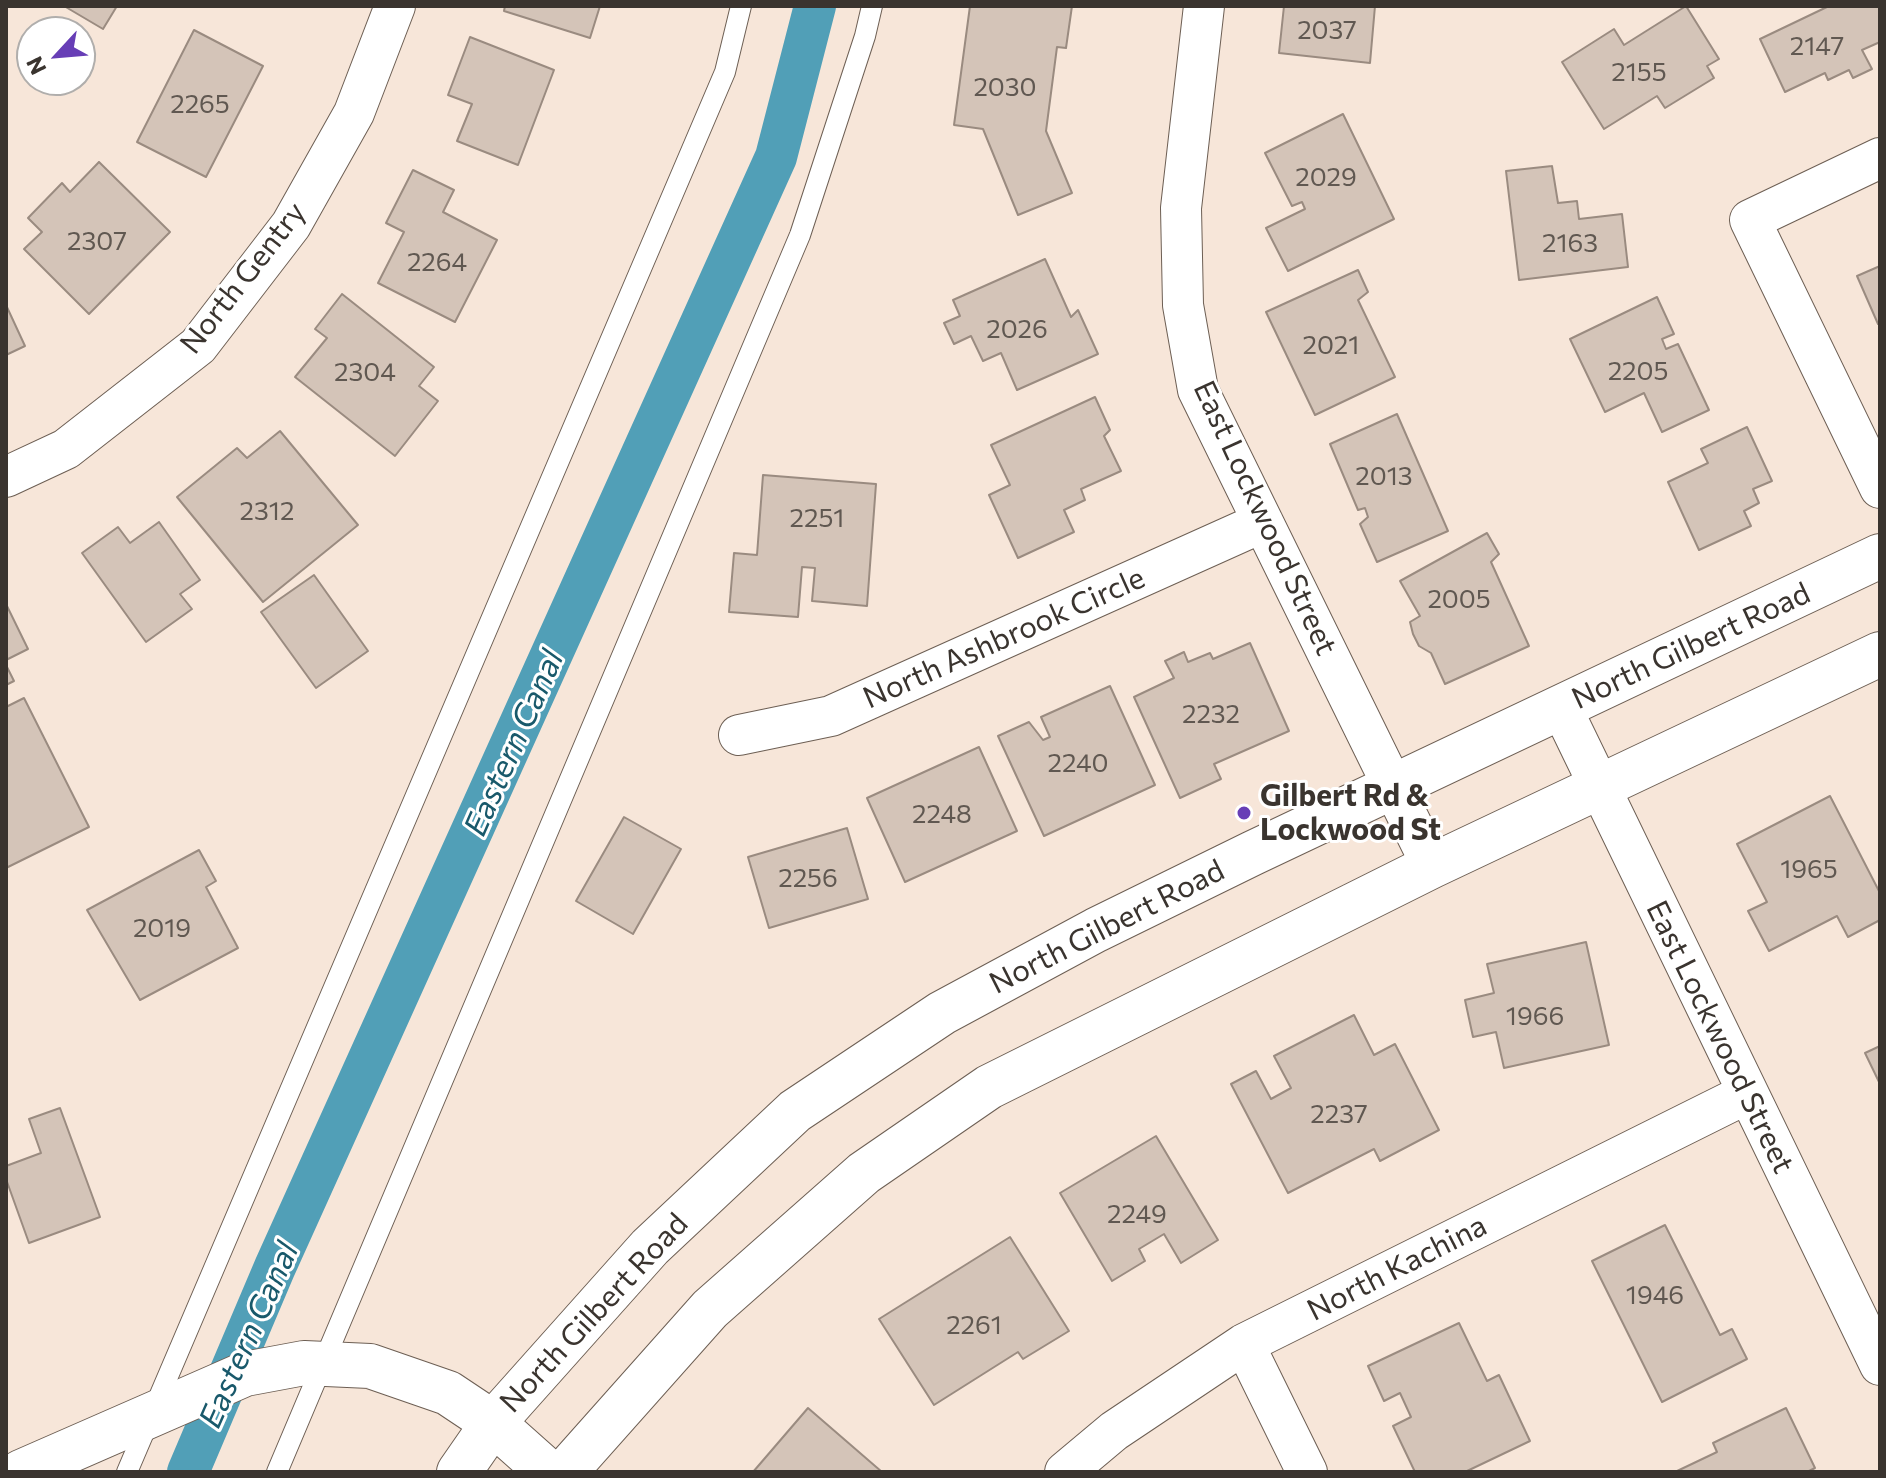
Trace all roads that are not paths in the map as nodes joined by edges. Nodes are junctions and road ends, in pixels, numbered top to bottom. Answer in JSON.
{"nodes":[{"id":1,"x":395,"y":6,"type":"edge"},
{"id":2,"x":741,"y":6,"type":"edge"},
{"id":3,"x":872,"y":6,"type":"edge"},
{"id":4,"x":1204,"y":6,"type":"edge"},
{"id":5,"x":1880,"y":158,"type":"edge"},
{"id":6,"x":6,"y":477,"type":"edge"},
{"id":7,"x":1880,"y":488,"type":"edge"},
{"id":8,"x":1263,"y":522,"type":"junction"},
{"id":9,"x":1880,"y":556,"type":"edge"},
{"id":10,"x":1880,"y":654,"type":"edge"},
{"id":11,"x":1561,"y":707,"type":"junction"},
{"id":12,"x":739,"y":735,"type":"dead end"},
{"id":13,"x":1395,"y":787,"type":"junction"},
{"id":14,"x":1600,"y":787,"type":"junction"},
{"id":15,"x":1432,"y":866,"type":"junction"},
{"id":16,"x":1746,"y":1094,"type":"junction"},
{"id":17,"x":1244,"y":1344,"type":"junction"},
{"id":18,"x":314,"y":1364,"type":"junction"},
{"id":19,"x":1880,"y":1365,"type":"edge"},
{"id":20,"x":161,"y":1408,"type":"junction"},
{"id":21,"x":493,"y":1423,"type":"junction"},
{"id":22,"x":21,"y":1472,"type":"edge"},
{"id":23,"x":127,"y":1472,"type":"edge"},
{"id":24,"x":277,"y":1472,"type":"edge"},
{"id":25,"x":459,"y":1472,"type":"edge"},
{"id":26,"x":548,"y":1472,"type":"edge"},
{"id":27,"x":565,"y":1472,"type":"edge"},
{"id":28,"x":1065,"y":1472,"type":"edge"},
{"id":29,"x":1307,"y":1472,"type":"edge"}],
"edges":[{"from":1,"to":6,"type":"street","name":"North Gentry"},
{"from":2,"to":20,"type":"lane"},
{"from":3,"to":18,"type":"lane"},
{"from":4,"to":8,"type":"street","name":"East Lockwood Street"},
{"from":5,"to":7,"type":"street"},
{"from":8,"to":12,"type":"street","name":"North Ashbrook Circle"},
{"from":8,"to":13,"type":"street","name":"East Lockwood Street"},
{"from":9,"to":11,"type":"main road","name":"North Gilbert Road"},
{"from":10,"to":14,"type":"main road"},
{"from":11,"to":13,"type":"main road","name":"North Gilbert Road"},
{"from":11,"to":14,"type":"street","name":"East Lockwood Street"},
{"from":13,"to":15,"type":"street","name":"East Lockwood Street"},
{"from":13,"to":21,"type":"main road","name":"North Gilbert Road"},
{"from":14,"to":15,"type":"main road"},
{"from":14,"to":16,"type":"street","name":"East Lockwood Street"},
{"from":15,"to":27,"type":"main road"},
{"from":16,"to":17,"type":"street","name":"North Kachina"},
{"from":16,"to":19,"type":"street","name":"East Lockwood Street"},
{"from":17,"to":28,"type":"street","name":"North Kachina"},
{"from":17,"to":29,"type":"street"},
{"from":18,"to":20,"type":"main road"},
{"from":18,"to":21,"type":"main road"},
{"from":18,"to":24,"type":"lane"},
{"from":20,"to":22,"type":"main road"},
{"from":20,"to":23,"type":"lane"},
{"from":21,"to":25,"type":"main road","name":"North Gilbert Road"},
{"from":21,"to":26,"type":"main road"}]}
